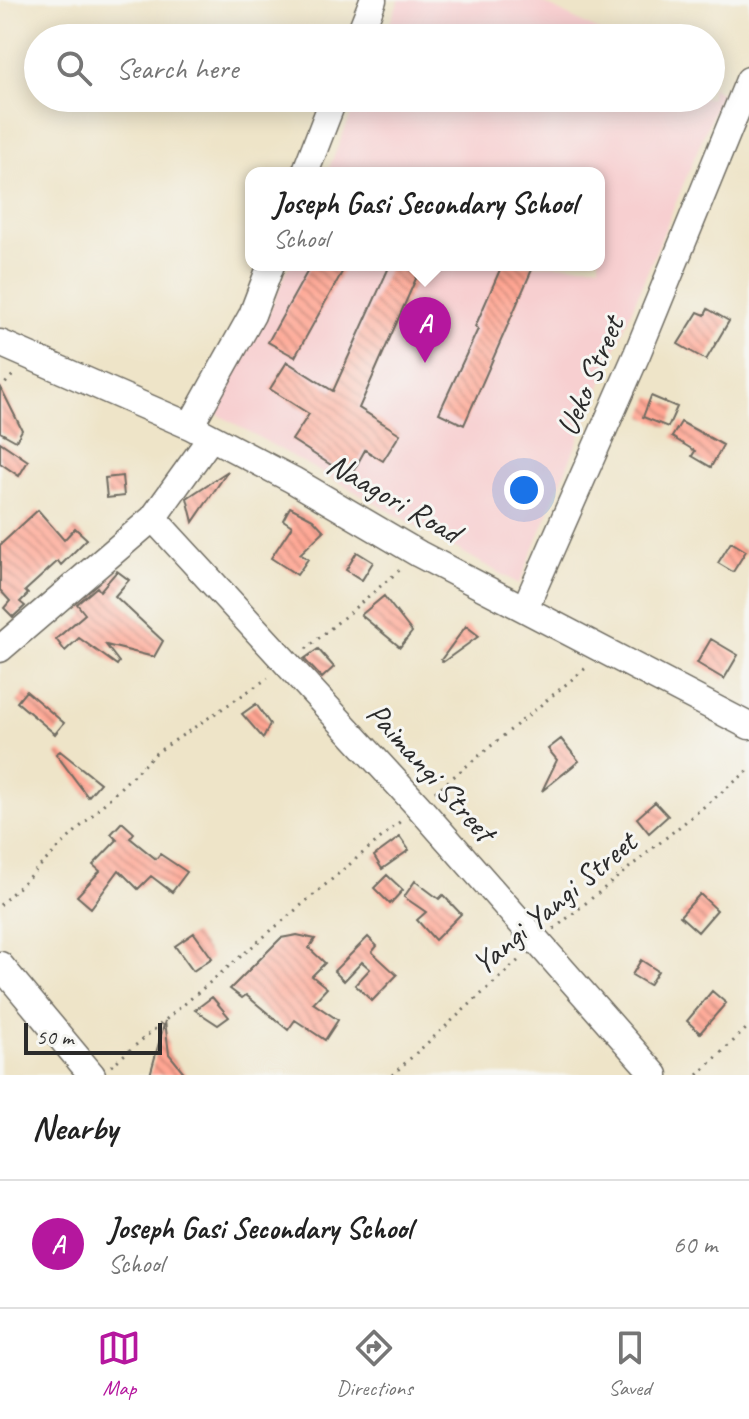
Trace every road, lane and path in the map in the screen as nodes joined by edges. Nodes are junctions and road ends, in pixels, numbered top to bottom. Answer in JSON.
{"nodes":[{"id":1,"x":373,"y":0,"type":"edge"},
{"id":2,"x":364,"y":24,"type":"edge"},
{"id":3,"x":749,"y":80,"type":"edge"},
{"id":4,"x":329,"y":112,"type":"edge"},
{"id":5,"x":307,"y":167,"type":"edge"},
{"id":6,"x":269,"y":271,"type":"edge"},
{"id":7,"x":0,"y":343,"type":"edge"},
{"id":8,"x":200,"y":432,"type":"junction"},
{"id":9,"x":153,"y":518,"type":"junction"},
{"id":10,"x":419,"y":554,"type":"junction"},
{"id":11,"x":525,"y":608,"type":"junction"},
{"id":12,"x":0,"y":649,"type":"edge"},
{"id":13,"x":605,"y":652,"type":"junction"},
{"id":14,"x":287,"y":665,"type":"junction"},
{"id":15,"x":749,"y":726,"type":"edge"},
{"id":16,"x":749,"y":770,"type":"edge"},
{"id":17,"x":418,"y":806,"type":"junction"},
{"id":18,"x":0,"y":905,"type":"edge"},
{"id":19,"x":538,"y":942,"type":"junction"},
{"id":20,"x":0,"y":965,"type":"edge"},
{"id":21,"x":749,"y":1026,"type":"edge"},
{"id":22,"x":92,"y":1075,"type":"edge"},
{"id":23,"x":100,"y":1075,"type":"edge"},
{"id":24,"x":392,"y":1075,"type":"edge"},
{"id":25,"x":655,"y":1075,"type":"edge"},
{"id":26,"x":698,"y":1075,"type":"edge"}],
"edges":[{"from":1,"to":2,"type":"street"},
{"from":3,"to":11,"type":"street","name":"Ueko Street"},
{"from":4,"to":5,"type":"street"},
{"from":6,"to":8,"type":"street"},
{"from":7,"to":8,"type":"street","name":"Naagori Road"},
{"from":8,"to":9,"type":"street"},
{"from":8,"to":10,"type":"street","name":"Naagori Road"},
{"from":9,"to":12,"type":"street"},
{"from":9,"to":14,"type":"street","name":"Paimangi Street"},
{"from":10,"to":11,"type":"street","name":"Naagori Road"},
{"from":10,"to":14,"type":"path"},
{"from":11,"to":13,"type":"street","name":"Naagori Road"},
{"from":13,"to":15,"type":"street","name":"Naagori Road"},
{"from":13,"to":17,"type":"path"},
{"from":14,"to":17,"type":"street","name":"Paimangi Street"},
{"from":14,"to":18,"type":"path"},
{"from":16,"to":19,"type":"path","name":"Yangi Yangi Street"},
{"from":17,"to":19,"type":"street","name":"Paimangi Street"},
{"from":17,"to":23,"type":"path"},
{"from":19,"to":24,"type":"path","name":"Yangi Yangi Street"},
{"from":19,"to":25,"type":"street","name":"Paimangi Street"},
{"from":20,"to":22,"type":"street"},
{"from":21,"to":26,"type":"path"}]}
